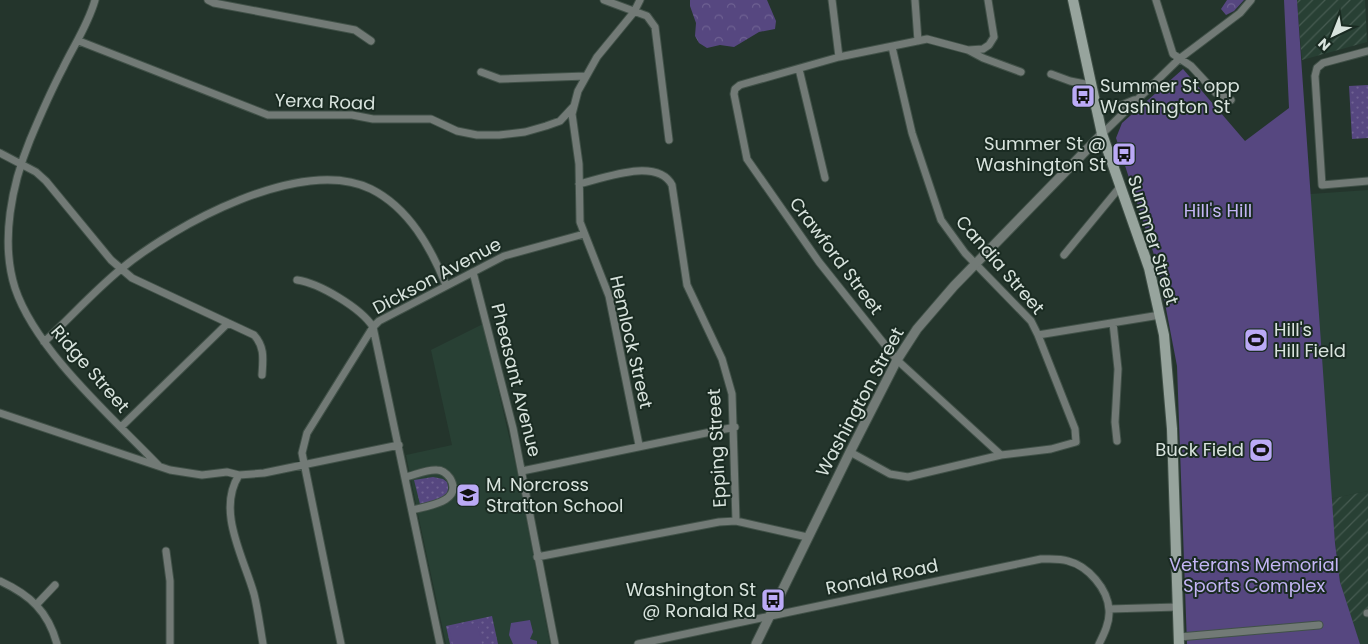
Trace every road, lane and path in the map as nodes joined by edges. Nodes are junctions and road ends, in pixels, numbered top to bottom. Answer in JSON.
{"nodes":[{"id":1,"x":96,"y":0,"type":"edge"},
{"id":2,"x":208,"y":0,"type":"edge"},
{"id":3,"x":604,"y":0,"type":"edge"},
{"id":4,"x":640,"y":0,"type":"edge"},
{"id":5,"x":832,"y":0,"type":"edge"},
{"id":6,"x":915,"y":0,"type":"edge"},
{"id":7,"x":988,"y":0,"type":"edge"},
{"id":8,"x":1073,"y":0,"type":"edge"},
{"id":9,"x":1156,"y":0,"type":"edge"},
{"id":10,"x":1251,"y":0,"type":"edge"},
{"id":11,"x":634,"y":12,"type":"junction"},
{"id":12,"x":79,"y":41,"type":"junction"},
{"id":13,"x":371,"y":41,"type":"dead end"},
{"id":14,"x":918,"y":41,"type":"junction"},
{"id":15,"x":892,"y":48,"type":"junction"},
{"id":16,"x":968,"y":50,"type":"junction"},
{"id":17,"x":1368,"y":51,"type":"edge"},
{"id":18,"x":839,"y":57,"type":"junction"},
{"id":19,"x":1179,"y":60,"type":"junction"},
{"id":20,"x":799,"y":69,"type":"junction"},
{"id":21,"x":481,"y":72,"type":"dead end"},
{"id":22,"x":1021,"y":72,"type":"dead end"},
{"id":23,"x":1051,"y":74,"type":"dead end"},
{"id":24,"x":586,"y":76,"type":"junction"},
{"id":25,"x":1090,"y":85,"type":"junction"},
{"id":26,"x":1139,"y":97,"type":"junction"},
{"id":27,"x":1231,"y":100,"type":"dead end"},
{"id":28,"x":574,"y":106,"type":"junction"},
{"id":29,"x":1095,"y":108,"type":"junction"},
{"id":30,"x":1102,"y":134,"type":"junction"},
{"id":31,"x":670,"y":140,"type":"dead end"},
{"id":32,"x":0,"y":154,"type":"edge"},
{"id":33,"x":21,"y":163,"type":"junction"},
{"id":34,"x":825,"y":178,"type":"dead end"},
{"id":35,"x":1368,"y":181,"type":"edge"},
{"id":36,"x":579,"y":184,"type":"junction"},
{"id":37,"x":1120,"y":187,"type":"junction"},
{"id":38,"x":584,"y":234,"type":"junction"},
{"id":39,"x":1064,"y":256,"type":"dead end"},
{"id":40,"x":975,"y":264,"type":"junction"},
{"id":41,"x":121,"y":269,"type":"junction"},
{"id":42,"x":473,"y":272,"type":"junction"},
{"id":43,"x":297,"y":280,"type":"dead end"},
{"id":44,"x":446,"y":286,"type":"junction"},
{"id":45,"x":1160,"y":315,"type":"junction"},
{"id":46,"x":228,"y":323,"type":"junction"},
{"id":47,"x":1113,"y":323,"type":"junction"},
{"id":48,"x":373,"y":327,"type":"junction"},
{"id":49,"x":1038,"y":335,"type":"junction"},
{"id":50,"x":44,"y":342,"type":"junction"},
{"id":51,"x":897,"y":360,"type":"junction"},
{"id":52,"x":262,"y":375,"type":"dead end"},
{"id":53,"x":0,"y":413,"type":"edge"},
{"id":54,"x":121,"y":427,"type":"junction"},
{"id":55,"x":735,"y":427,"type":"junction"},
{"id":56,"x":1117,"y":441,"type":"dead end"},
{"id":57,"x":399,"y":445,"type":"junction"},
{"id":58,"x":639,"y":445,"type":"junction"},
{"id":59,"x":850,"y":452,"type":"junction"},
{"id":60,"x":1001,"y":455,"type":"junction"},
{"id":61,"x":304,"y":464,"type":"junction"},
{"id":62,"x":159,"y":466,"type":"junction"},
{"id":63,"x":522,"y":470,"type":"junction"},
{"id":64,"x":239,"y":475,"type":"junction"},
{"id":65,"x":406,"y":478,"type":"junction"},
{"id":66,"x":412,"y":510,"type":"junction"},
{"id":67,"x":736,"y":521,"type":"junction"},
{"id":68,"x":807,"y":538,"type":"junction"},
{"id":69,"x":166,"y":550,"type":"dead end"},
{"id":70,"x":537,"y":557,"type":"junction"},
{"id":71,"x":0,"y":581,"type":"edge"},
{"id":72,"x":55,"y":585,"type":"dead end"},
{"id":73,"x":37,"y":604,"type":"junction"},
{"id":74,"x":1178,"y":607,"type":"junction"},
{"id":75,"x":1109,"y":609,"type":"junction"},
{"id":76,"x":770,"y":616,"type":"junction"},
{"id":77,"x":1319,"y":625,"type":"dead end"},
{"id":78,"x":1179,"y":640,"type":"edge"},
{"id":79,"x":57,"y":644,"type":"edge"},
{"id":80,"x":170,"y":644,"type":"edge"},
{"id":81,"x":262,"y":644,"type":"edge"},
{"id":82,"x":340,"y":644,"type":"edge"},
{"id":83,"x":440,"y":644,"type":"edge"},
{"id":84,"x":555,"y":644,"type":"edge"},
{"id":85,"x":638,"y":644,"type":"edge"},
{"id":86,"x":756,"y":644,"type":"edge"},
{"id":87,"x":1099,"y":644,"type":"edge"}],
"edges":[{"from":1,"to":12,"type":"street","name":"Ridge Street"},
{"from":2,"to":13,"type":"street"},
{"from":3,"to":11,"type":"street"},
{"from":4,"to":11,"type":"street","name":"Hemlock Street"},
{"from":5,"to":18,"type":"street"},
{"from":6,"to":14,"type":"street"},
{"from":7,"to":16,"type":"street"},
{"from":8,"to":25,"type":"main road","name":"Summer Street"},
{"from":9,"to":19,"type":"street"},
{"from":10,"to":19,"type":"street","name":"Washington Street"},
{"from":11,"to":24,"type":"street","name":"Hemlock Street"},
{"from":11,"to":31,"type":"street"},
{"from":12,"to":28,"type":"street","name":"Yerxa Road"},
{"from":12,"to":33,"type":"street","name":"Ridge Street"},
{"from":14,"to":15,"type":"street"},
{"from":14,"to":16,"type":"street"},
{"from":15,"to":18,"type":"street"},
{"from":15,"to":40,"type":"street","name":"Candia Street"},
{"from":16,"to":22,"type":"street"},
{"from":17,"to":35,"type":"street"},
{"from":18,"to":20,"type":"street"},
{"from":19,"to":26,"type":"street","name":"Washington Street"},
{"from":19,"to":27,"type":"street"},
{"from":20,"to":34,"type":"street"},
{"from":20,"to":51,"type":"street","name":"Crawford Street"},
{"from":21,"to":24,"type":"street"},
{"from":23,"to":25,"type":"street"},
{"from":24,"to":28,"type":"street","name":"Hemlock Street"},
{"from":25,"to":29,"type":"main road","name":"Summer Street"},
{"from":26,"to":29,"type":"street","name":"Washington Street"},
{"from":26,"to":30,"type":"street","name":"Washington Street"},
{"from":28,"to":36,"type":"street","name":"Hemlock Street"},
{"from":29,"to":30,"type":"main road","name":"Summer Street"},
{"from":30,"to":37,"type":"main road","name":"Summer Street"},
{"from":30,"to":40,"type":"street","name":"Washington Street"},
{"from":32,"to":33,"type":"street"},
{"from":33,"to":41,"type":"street"},
{"from":33,"to":50,"type":"street","name":"Ridge Street"},
{"from":36,"to":38,"type":"street","name":"Hemlock Street"},
{"from":36,"to":55,"type":"street","name":"Epping Street"},
{"from":37,"to":39,"type":"street"},
{"from":37,"to":45,"type":"main road","name":"Summer Street"},
{"from":38,"to":42,"type":"street","name":"Dickson Avenue"},
{"from":38,"to":58,"type":"street","name":"Hemlock Street"},
{"from":40,"to":49,"type":"street","name":"Candia Street"},
{"from":40,"to":51,"type":"street","name":"Washington Street"},
{"from":41,"to":44,"type":"street"},
{"from":41,"to":46,"type":"street"},
{"from":41,"to":50,"type":"street"},
{"from":42,"to":44,"type":"street","name":"Dickson Avenue"},
{"from":42,"to":63,"type":"street","name":"Pheasant Avenue"},
{"from":43,"to":48,"type":"street"},
{"from":44,"to":48,"type":"street","name":"Dickson Avenue"},
{"from":45,"to":47,"type":"street"},
{"from":45,"to":74,"type":"main road","name":"Summer Street"},
{"from":46,"to":52,"type":"street"},
{"from":46,"to":54,"type":"street"},
{"from":47,"to":49,"type":"street"},
{"from":47,"to":56,"type":"street"},
{"from":48,"to":57,"type":"street"},
{"from":48,"to":61,"type":"street","name":"Dickson Avenue"},
{"from":49,"to":60,"type":"street","name":"Candia Street"},
{"from":50,"to":54,"type":"street","name":"Ridge Street"},
{"from":51,"to":59,"type":"street","name":"Washington Street"},
{"from":51,"to":60,"type":"street","name":"Crawford Street"},
{"from":53,"to":62,"type":"street"},
{"from":54,"to":62,"type":"street","name":"Ridge Street"},
{"from":55,"to":58,"type":"street"},
{"from":55,"to":67,"type":"street","name":"Epping Street"},
{"from":57,"to":61,"type":"street"},
{"from":57,"to":65,"type":"street"},
{"from":58,"to":63,"type":"street"},
{"from":59,"to":60,"type":"street"},
{"from":59,"to":68,"type":"street","name":"Washington Street"},
{"from":61,"to":64,"type":"street"},
{"from":61,"to":82,"type":"street","name":"Dickson Avenue"},
{"from":62,"to":64,"type":"street"},
{"from":63,"to":70,"type":"street","name":"Pheasant Avenue"},
{"from":64,"to":81,"type":"street"},
{"from":65,"to":66,"type":"street"},
{"from":65,"to":66,"type":"street"},
{"from":66,"to":83,"type":"street"},
{"from":67,"to":68,"type":"street"},
{"from":67,"to":70,"type":"street"},
{"from":68,"to":76,"type":"street","name":"Washington Street"},
{"from":69,"to":80,"type":"street"},
{"from":70,"to":84,"type":"street","name":"Pheasant Avenue"},
{"from":71,"to":73,"type":"street"},
{"from":72,"to":73,"type":"street"},
{"from":73,"to":79,"type":"street"},
{"from":74,"to":75,"type":"street"},
{"from":74,"to":78,"type":"main road","name":"Summer Street"},
{"from":75,"to":76,"type":"street","name":"Ronald Road"},
{"from":75,"to":87,"type":"street"},
{"from":76,"to":85,"type":"street","name":"Ronald Road"},
{"from":76,"to":86,"type":"street","name":"Washington Street"},
{"from":77,"to":78,"type":"street"}]}
